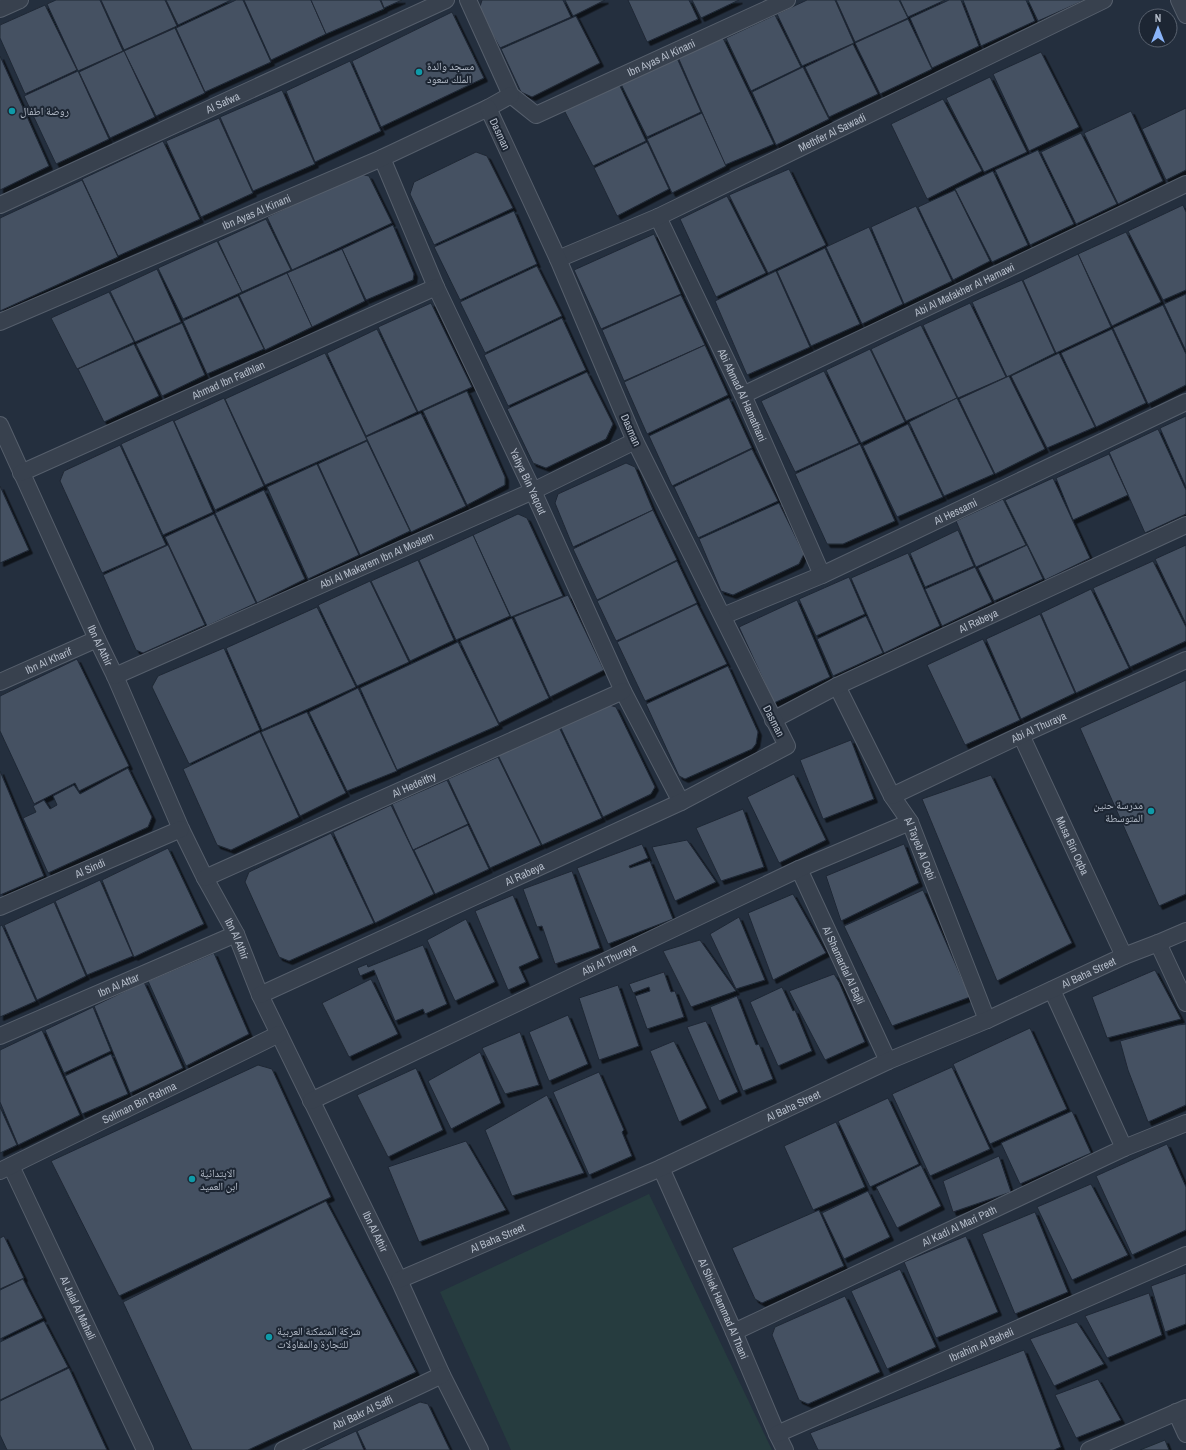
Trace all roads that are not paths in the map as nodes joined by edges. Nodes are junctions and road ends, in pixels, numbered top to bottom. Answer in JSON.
{"nodes":[{"id":1,"x":20,"y":0,"type":"edge"},
{"id":2,"x":446,"y":0,"type":"edge"},
{"id":3,"x":468,"y":0,"type":"edge"},
{"id":4,"x":787,"y":0,"type":"edge"},
{"id":5,"x":1104,"y":0,"type":"edge"},
{"id":6,"x":1179,"y":0,"type":"edge"},
{"id":7,"x":0,"y":9,"type":"edge"},
{"id":8,"x":1186,"y":15,"type":"edge"},
{"id":9,"x":511,"y":95,"type":"junction"},
{"id":10,"x":488,"y":108,"type":"junction"},
{"id":11,"x":382,"y":158,"type":"junction"},
{"id":12,"x":1186,"y":184,"type":"edge"},
{"id":13,"x":0,"y":205,"type":"edge"},
{"id":14,"x":658,"y":217,"type":"junction"},
{"id":15,"x":558,"y":259,"type":"junction"},
{"id":16,"x":436,"y":287,"type":"junction"},
{"id":17,"x":0,"y":322,"type":"edge"},
{"id":18,"x":743,"y":395,"type":"junction"},
{"id":19,"x":1186,"y":402,"type":"edge"},
{"id":20,"x":0,"y":425,"type":"edge"},
{"id":21,"x":635,"y":441,"type":"junction"},
{"id":22,"x":6,"y":455,"type":"edge"},
{"id":23,"x":21,"y":473,"type":"junction"},
{"id":24,"x":533,"y":491,"type":"junction"},
{"id":25,"x":1186,"y":525,"type":"edge"},
{"id":26,"x":822,"y":575,"type":"junction"},
{"id":27,"x":723,"y":616,"type":"junction"},
{"id":28,"x":97,"y":640,"type":"junction"},
{"id":29,"x":1186,"y":660,"type":"edge"},
{"id":30,"x":116,"y":676,"type":"junction"},
{"id":31,"x":0,"y":682,"type":"edge"},
{"id":32,"x":837,"y":686,"type":"junction"},
{"id":33,"x":623,"y":691,"type":"junction"},
{"id":34,"x":773,"y":720,"type":"junction"},
{"id":35,"x":1021,"y":735,"type":"junction"},
{"id":36,"x":786,"y":746,"type":"joint"},
{"id":37,"x":892,"y":796,"type":"junction"},
{"id":38,"x":681,"y":802,"type":"junction"},
{"id":39,"x":910,"y":822,"type":"junction"},
{"id":40,"x":181,"y":829,"type":"junction"},
{"id":41,"x":799,"y":869,"type":"junction"},
{"id":42,"x":205,"y":878,"type":"junction"},
{"id":43,"x":0,"y":907,"type":"edge"},
{"id":44,"x":1186,"y":931,"type":"edge"},
{"id":45,"x":236,"y":934,"type":"junction"},
{"id":46,"x":1158,"y":943,"type":"junction"},
{"id":47,"x":1124,"y":956,"type":"junction"},
{"id":48,"x":1052,"y":990,"type":"junction"},
{"id":49,"x":260,"y":995,"type":"junction"},
{"id":50,"x":1186,"y":1003,"type":"edge"},
{"id":51,"x":987,"y":1020,"type":"junction"},
{"id":52,"x":279,"y":1034,"type":"junction"},
{"id":53,"x":0,"y":1036,"type":"edge"},
{"id":54,"x":888,"y":1062,"type":"junction"},
{"id":55,"x":311,"y":1101,"type":"junction"},
{"id":56,"x":1185,"y":1125,"type":"edge"},
{"id":57,"x":1124,"y":1148,"type":"junction"},
{"id":58,"x":6,"y":1168,"type":"edge"},
{"id":59,"x":661,"y":1168,"type":"junction"},
{"id":60,"x":1186,"y":1255,"type":"edge"},
{"id":61,"x":399,"y":1280,"type":"junction"},
{"id":62,"x":734,"y":1332,"type":"junction"},
{"id":63,"x":442,"y":1375,"type":"junction"},
{"id":64,"x":1181,"y":1410,"type":"edge"},
{"id":65,"x":777,"y":1434,"type":"junction"},
{"id":66,"x":1186,"y":1434,"type":"edge"},
{"id":67,"x":145,"y":1450,"type":"edge"},
{"id":68,"x":283,"y":1450,"type":"edge"},
{"id":69,"x":480,"y":1450,"type":"edge"},
{"id":70,"x":785,"y":1450,"type":"edge"},
{"id":71,"x":1089,"y":1450,"type":"edge"}],
"edges":[{"from":1,"to":7,"type":"street"},
{"from":2,"to":13,"type":"street","name":"Al Safwa"},
{"from":3,"to":9,"type":"street"},
{"from":4,"to":9,"type":"street","name":"Ibn Ayas Al Kinani"},
{"from":5,"to":14,"type":"street","name":"Methfer Al Sawadi"},
{"from":6,"to":8,"type":"street"},
{"from":9,"to":10,"type":"street","name":"Ibn Ayas Al Kinani"},
{"from":10,"to":11,"type":"street","name":"Ibn Ayas Al Kinani"},
{"from":10,"to":15,"type":"street","name":"Dasman"},
{"from":11,"to":16,"type":"street","name":"Yahya Bin Yaqout"},
{"from":11,"to":17,"type":"street","name":"Ibn Ayas Al Kinani"},
{"from":12,"to":18,"type":"street","name":"Abi Al Mafakher Al Hamawi"},
{"from":14,"to":15,"type":"street","name":"Methfer Al Sawadi"},
{"from":14,"to":18,"type":"street","name":"Abi Ahmad Al Hamathani"},
{"from":15,"to":21,"type":"street","name":"Dasman"},
{"from":16,"to":23,"type":"street","name":"Ahmad Ibn Fadhlan"},
{"from":16,"to":24,"type":"street","name":"Yahya Bin Yaqout"},
{"from":18,"to":26,"type":"street","name":"Abi Ahmad Al Hamathani"},
{"from":19,"to":26,"type":"street","name":"Al Hessami"},
{"from":20,"to":22,"type":"street","name":"Ibn Al Athir"},
{"from":21,"to":24,"type":"street","name":"Abi Al Makarem Ibn Al Moslem"},
{"from":21,"to":27,"type":"street","name":"Dasman"},
{"from":22,"to":23,"type":"street","name":"Ibn Al Athir"},
{"from":23,"to":28,"type":"street","name":"Ibn Al Athir"},
{"from":24,"to":30,"type":"street","name":"Abi Al Makarem Ibn Al Moslem"},
{"from":24,"to":33,"type":"street","name":"Yahya Bin Yaqout"},
{"from":25,"to":32,"type":"street","name":"Al Rabeya"},
{"from":26,"to":27,"type":"street","name":"Al Hessami"},
{"from":27,"to":34,"type":"street","name":"Dasman"},
{"from":28,"to":30,"type":"street","name":"Ibn Al Athir"},
{"from":28,"to":31,"type":"street","name":"Ibn Al Kharif"},
{"from":29,"to":35,"type":"street","name":"Abi Al Thuraya"},
{"from":30,"to":40,"type":"street","name":"Ibn Al Athir"},
{"from":32,"to":34,"type":"street","name":"Al Rabeya"},
{"from":32,"to":37,"type":"street","name":"Al Tayeb Al Oqbi"},
{"from":33,"to":38,"type":"street","name":"Yahya Bin Yaqout"},
{"from":33,"to":42,"type":"street","name":"Al Hedeithy"},
{"from":34,"to":36,"type":"street","name":"Dasman"},
{"from":35,"to":37,"type":"street","name":"Abi Al Thuraya"},
{"from":35,"to":47,"type":"street","name":"Musa Bin Oqba"},
{"from":36,"to":38,"type":"street","name":"Al Rabeya"},
{"from":37,"to":39,"type":"street","name":"Al Tayeb Al Oqbi"},
{"from":38,"to":49,"type":"street","name":"Al Rabeya"},
{"from":39,"to":41,"type":"street","name":"Abi Al Thuraya"},
{"from":39,"to":51,"type":"street","name":"Al Tayeb Al Oqbi"},
{"from":40,"to":42,"type":"street","name":"Ibn Al Athir"},
{"from":40,"to":43,"type":"street","name":"Al Sindi"},
{"from":41,"to":54,"type":"street","name":"Al Shamardal Al Bajli"},
{"from":41,"to":55,"type":"street","name":"Abi Al Thuraya"},
{"from":42,"to":45,"type":"street","name":"Ibn Al Athir"},
{"from":44,"to":46,"type":"street","name":"Al Baha Street"},
{"from":45,"to":49,"type":"street","name":"Ibn Al Athir"},
{"from":45,"to":53,"type":"street","name":"Ibn Al Attar"},
{"from":46,"to":47,"type":"street","name":"Al Baha Street"},
{"from":46,"to":50,"type":"street"},
{"from":47,"to":48,"type":"street","name":"Al Baha Street"},
{"from":48,"to":51,"type":"street","name":"Al Baha Street"},
{"from":48,"to":57,"type":"street"},
{"from":49,"to":52,"type":"street","name":"Ibn Al Athir"},
{"from":51,"to":54,"type":"street","name":"Al Baha Street"},
{"from":52,"to":55,"type":"street","name":"Ibn Al Athir"},
{"from":52,"to":58,"type":"street","name":"Soliman Bin Rahma"},
{"from":54,"to":59,"type":"street","name":"Al Baha Street"},
{"from":55,"to":61,"type":"street","name":"Ibn Al Athir"},
{"from":56,"to":57,"type":"street","name":"Al Kadi Al Mari Path"},
{"from":57,"to":62,"type":"street","name":"Al Kadi Al Mari Path"},
{"from":58,"to":67,"type":"street","name":"Al Jalal Al Mahali"},
{"from":59,"to":61,"type":"street","name":"Al Baha Street"},
{"from":59,"to":62,"type":"street","name":"Al Shiek Hammad Al Thani"},
{"from":60,"to":65,"type":"street","name":"Ibrahim Al Baheli"},
{"from":61,"to":63,"type":"street","name":"Ibn Al Athir"},
{"from":62,"to":65,"type":"street","name":"Al Shiek Hammad Al Thani"},
{"from":63,"to":68,"type":"street","name":"Abi Bakr Al Saffi"},
{"from":63,"to":69,"type":"street","name":"Ibn Al Athir"},
{"from":64,"to":66,"type":"street"},
{"from":64,"to":71,"type":"street"},
{"from":65,"to":70,"type":"street","name":"Al Shiek Hammad Al Thani"}]}
